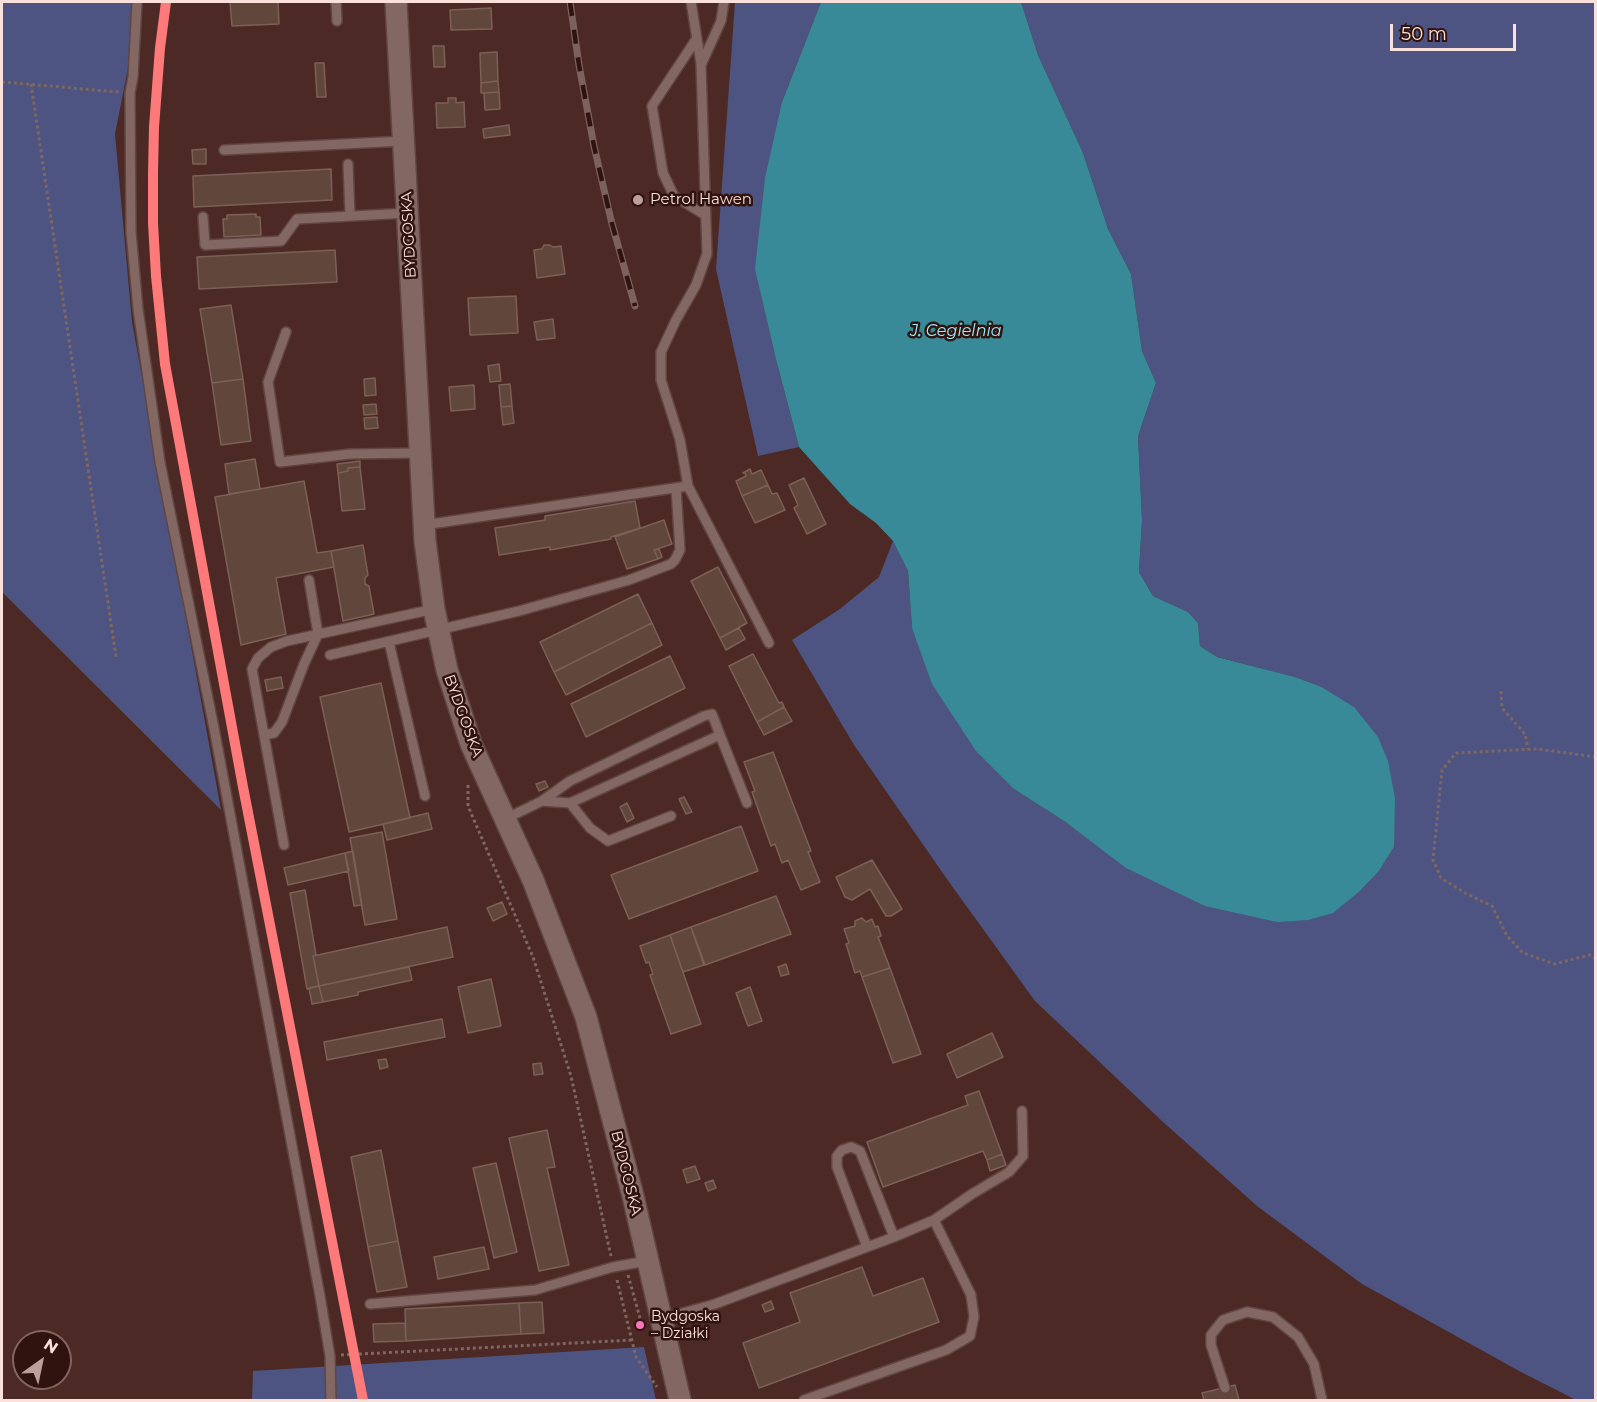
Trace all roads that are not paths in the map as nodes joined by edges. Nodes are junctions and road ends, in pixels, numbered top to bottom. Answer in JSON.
{"nodes":[{"id":1,"x":137,"y":2,"type":"edge"},
{"id":2,"x":336,"y":2,"type":"edge"},
{"id":3,"x":396,"y":2,"type":"edge"},
{"id":4,"x":691,"y":2,"type":"edge"},
{"id":5,"x":724,"y":2,"type":"edge"},
{"id":6,"x":337,"y":21,"type":"dead end"},
{"id":7,"x":697,"y":38,"type":"junction"},
{"id":8,"x":701,"y":65,"type":"junction"},
{"id":9,"x":404,"y":141,"type":"junction"},
{"id":10,"x":224,"y":150,"type":"dead end"},
{"id":11,"x":348,"y":164,"type":"dead end"},
{"id":12,"x":408,"y":213,"type":"junction"},
{"id":13,"x":705,"y":215,"type":"junction"},
{"id":14,"x":350,"y":216,"type":"junction"},
{"id":15,"x":203,"y":217,"type":"dead end"},
{"id":16,"x":286,"y":332,"type":"dead end"},
{"id":17,"x":420,"y":453,"type":"junction"},
{"id":18,"x":688,"y":486,"type":"junction"},
{"id":19,"x":676,"y":488,"type":"junction"},
{"id":20,"x":424,"y":525,"type":"junction"},
{"id":21,"x":309,"y":580,"type":"dead end"},
{"id":22,"x":434,"y":609,"type":"junction"},
{"id":23,"x":438,"y":631,"type":"junction"},
{"id":24,"x":318,"y":634,"type":"junction"},
{"id":25,"x":390,"y":642,"type":"junction"},
{"id":26,"x":769,"y":643,"type":"dead end"},
{"id":27,"x":330,"y":656,"type":"dead end"},
{"id":28,"x":264,"y":735,"type":"junction"},
{"id":29,"x":720,"y":735,"type":"junction"},
{"id":30,"x":425,"y":796,"type":"dead end"},
{"id":31,"x":542,"y":801,"type":"junction"},
{"id":32,"x":570,"y":803,"type":"junction"},
{"id":33,"x":747,"y":803,"type":"dead end"},
{"id":34,"x":671,"y":816,"type":"dead end"},
{"id":35,"x":505,"y":819,"type":"junction"},
{"id":36,"x":284,"y":845,"type":"dead end"},
{"id":37,"x":1022,"y":1111,"type":"dead end"},
{"id":38,"x":934,"y":1220,"type":"junction"},
{"id":39,"x":894,"y":1237,"type":"junction"},
{"id":40,"x":867,"y":1247,"type":"junction"},
{"id":41,"x":647,"y":1261,"type":"junction"},
{"id":42,"x":370,"y":1305,"type":"dead end"},
{"id":43,"x":661,"y":1319,"type":"junction"},
{"id":44,"x":1225,"y":1388,"type":"dead end"},
{"id":45,"x":331,"y":1401,"type":"edge"},
{"id":46,"x":680,"y":1401,"type":"edge"},
{"id":47,"x":804,"y":1401,"type":"edge"},
{"id":48,"x":1322,"y":1401,"type":"edge"}],
"edges":[{"from":1,"to":45,"type":"lane"},
{"from":2,"to":6,"type":"lane"},
{"from":3,"to":9,"type":"street","name":"BYDGOSKA"},
{"from":4,"to":7,"type":"lane"},
{"from":5,"to":8,"type":"lane"},
{"from":7,"to":8,"type":"lane"},
{"from":7,"to":13,"type":"lane"},
{"from":8,"to":13,"type":"lane"},
{"from":9,"to":10,"type":"lane"},
{"from":9,"to":12,"type":"street","name":"BYDGOSKA"},
{"from":11,"to":14,"type":"lane"},
{"from":12,"to":14,"type":"lane"},
{"from":12,"to":17,"type":"street","name":"BYDGOSKA"},
{"from":13,"to":18,"type":"lane"},
{"from":14,"to":15,"type":"lane"},
{"from":16,"to":17,"type":"lane"},
{"from":17,"to":20,"type":"street","name":"BYDGOSKA"},
{"from":18,"to":19,"type":"lane"},
{"from":18,"to":26,"type":"lane"},
{"from":19,"to":20,"type":"lane"},
{"from":19,"to":23,"type":"lane"},
{"from":20,"to":22,"type":"street","name":"BYDGOSKA"},
{"from":21,"to":24,"type":"lane"},
{"from":22,"to":23,"type":"street","name":"BYDGOSKA"},
{"from":22,"to":24,"type":"lane"},
{"from":23,"to":25,"type":"lane"},
{"from":23,"to":35,"type":"street","name":"BYDGOSKA"},
{"from":24,"to":28,"type":"lane"},
{"from":24,"to":28,"type":"lane"},
{"from":25,"to":27,"type":"lane"},
{"from":25,"to":30,"type":"lane"},
{"from":28,"to":36,"type":"lane"},
{"from":29,"to":31,"type":"lane"},
{"from":29,"to":32,"type":"lane"},
{"from":29,"to":33,"type":"lane"},
{"from":31,"to":32,"type":"lane"},
{"from":31,"to":35,"type":"lane"},
{"from":32,"to":34,"type":"lane"},
{"from":35,"to":41,"type":"street","name":"BYDGOSKA"},
{"from":37,"to":38,"type":"lane"},
{"from":38,"to":39,"type":"lane"},
{"from":38,"to":47,"type":"lane"},
{"from":39,"to":40,"type":"lane"},
{"from":39,"to":40,"type":"lane"},
{"from":40,"to":43,"type":"lane"},
{"from":41,"to":42,"type":"lane"},
{"from":41,"to":43,"type":"street","name":"BYDGOSKA"},
{"from":43,"to":46,"type":"street","name":"BYDGOSKA"},
{"from":44,"to":48,"type":"lane"}]}
